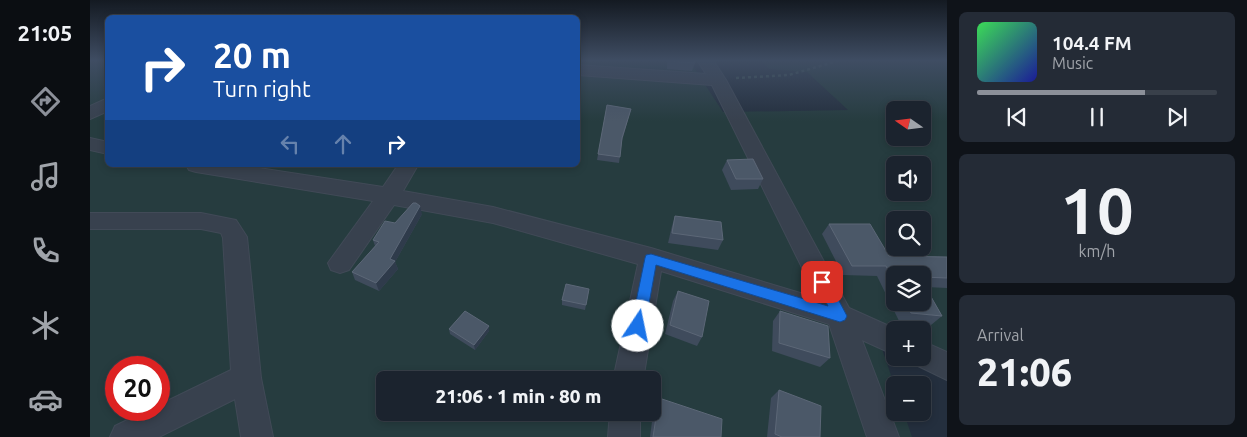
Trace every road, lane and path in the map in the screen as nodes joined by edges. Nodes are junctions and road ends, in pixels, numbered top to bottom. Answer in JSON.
{"nodes":[{"id":1,"x":718,"y":80,"type":"edge"},
{"id":2,"x":105,"y":104,"type":"edge"},
{"id":3,"x":90,"y":114,"type":"edge"},
{"id":4,"x":90,"y":144,"type":"edge"},
{"id":5,"x":105,"y":147,"type":"edge"},
{"id":6,"x":211,"y":167,"type":"edge"},
{"id":7,"x":407,"y":167,"type":"edge"},
{"id":8,"x":389,"y":196,"type":"junction"},
{"id":9,"x":90,"y":220,"type":"edge"},
{"id":10,"x":651,"y":258,"type":"junction"},
{"id":11,"x":340,"y":262,"type":"dead end"},
{"id":12,"x":840,"y":316,"type":"junction"},
{"id":13,"x":886,"y":338,"type":"edge"},
{"id":14,"x":931,"y":358,"type":"edge"},
{"id":15,"x":947,"y":366,"type":"edge"},
{"id":16,"x":630,"y":371,"type":"edge"},
{"id":17,"x":246,"y":378,"type":"junction"},
{"id":18,"x":625,"y":421,"type":"edge"},
{"id":19,"x":126,"y":437,"type":"edge"},
{"id":20,"x":257,"y":437,"type":"edge"},
{"id":21,"x":624,"y":437,"type":"edge"},
{"id":22,"x":883,"y":437,"type":"edge"}],
"edges":[{"from":1,"to":12,"type":"street"},
{"from":2,"to":3,"type":"street"},
{"from":4,"to":5,"type":"street"},
{"from":6,"to":8,"type":"street"},
{"from":7,"to":8,"type":"street"},
{"from":8,"to":10,"type":"street"},
{"from":8,"to":11,"type":"street"},
{"from":9,"to":17,"type":"street"},
{"from":10,"to":12,"type":"street"},
{"from":10,"to":16,"type":"street"},
{"from":12,"to":13,"type":"street"},
{"from":12,"to":22,"type":"street"},
{"from":14,"to":15,"type":"street"},
{"from":17,"to":19,"type":"street"},
{"from":17,"to":20,"type":"street"},
{"from":18,"to":21,"type":"street"}]}
